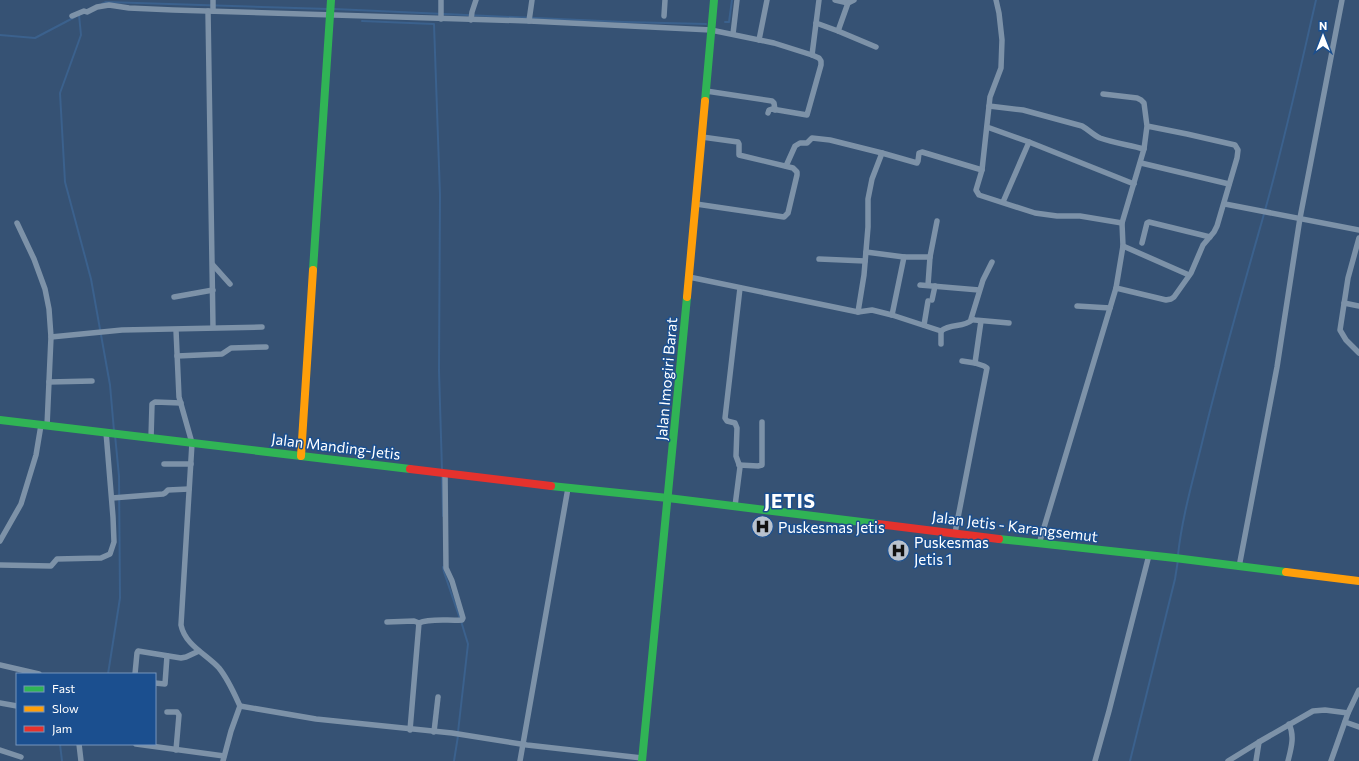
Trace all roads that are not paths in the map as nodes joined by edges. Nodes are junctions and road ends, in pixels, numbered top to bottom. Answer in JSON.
{"nodes":[{"id":1,"x":441,"y":0,"type":"edge"},
{"id":2,"x":476,"y":0,"type":"edge"},
{"id":3,"x":532,"y":0,"type":"edge"},
{"id":4,"x":665,"y":0,"type":"edge"},
{"id":5,"x":714,"y":0,"type":"edge"},
{"id":6,"x":737,"y":0,"type":"edge"},
{"id":7,"x":767,"y":0,"type":"edge"},
{"id":8,"x":819,"y":0,"type":"edge"},
{"id":9,"x":835,"y":0,"type":"edge"},
{"id":10,"x":996,"y":0,"type":"edge"},
{"id":11,"x":1342,"y":0,"type":"edge"},
{"id":12,"x":851,"y":1,"type":"edge"},
{"id":13,"x":330,"y":2,"type":"edge"},
{"id":14,"x":130,"y":4,"type":"edge"},
{"id":15,"x":212,"y":7,"type":"edge"},
{"id":16,"x":330,"y":14,"type":"junction"},
{"id":17,"x":441,"y":14,"type":"junction"},
{"id":18,"x":72,"y":16,"type":"dead end"},
{"id":19,"x":471,"y":16,"type":"junction"},
{"id":20,"x":664,"y":16,"type":"dead end"},
{"id":21,"x":529,"y":20,"type":"junction"},
{"id":22,"x":816,"y":23,"type":"junction"},
{"id":23,"x":711,"y":30,"type":"junction"},
{"id":24,"x":838,"y":31,"type":"junction"},
{"id":25,"x":733,"y":34,"type":"junction"},
{"id":26,"x":759,"y":40,"type":"junction"},
{"id":27,"x":876,"y":47,"type":"dead end"},
{"id":28,"x":812,"y":55,"type":"junction"},
{"id":29,"x":706,"y":91,"type":"junction"},
{"id":30,"x":1103,"y":94,"type":"dead end"},
{"id":31,"x":989,"y":106,"type":"junction"},
{"id":32,"x":775,"y":110,"type":"junction"},
{"id":33,"x":768,"y":113,"type":"dead end"},
{"id":34,"x":1147,"y":126,"type":"junction"},
{"id":35,"x":987,"y":127,"type":"junction"},
{"id":36,"x":702,"y":137,"type":"junction"},
{"id":37,"x":1029,"y":142,"type":"junction"},
{"id":38,"x":1144,"y":148,"type":"junction"},
{"id":39,"x":882,"y":153,"type":"junction"},
{"id":40,"x":1141,"y":163,"type":"junction"},
{"id":41,"x":786,"y":166,"type":"junction"},
{"id":42,"x":982,"y":170,"type":"junction"},
{"id":43,"x":1134,"y":184,"type":"junction"},
{"id":44,"x":1229,"y":184,"type":"junction"},
{"id":45,"x":1003,"y":202,"type":"junction"},
{"id":46,"x":696,"y":204,"type":"junction"},
{"id":47,"x":1225,"y":204,"type":"junction"},
{"id":48,"x":1300,"y":218,"type":"junction"},
{"id":49,"x":937,"y":221,"type":"dead end"},
{"id":50,"x":17,"y":223,"type":"dead end"},
{"id":51,"x":1122,"y":223,"type":"junction"},
{"id":52,"x":1359,"y":230,"type":"edge"},
{"id":53,"x":1210,"y":236,"type":"junction"},
{"id":54,"x":1359,"y":238,"type":"edge"},
{"id":55,"x":1142,"y":243,"type":"dead end"},
{"id":56,"x":1123,"y":246,"type":"junction"},
{"id":57,"x":866,"y":252,"type":"junction"},
{"id":58,"x":904,"y":257,"type":"junction"},
{"id":59,"x":930,"y":257,"type":"junction"},
{"id":60,"x":819,"y":259,"type":"dead end"},
{"id":61,"x":1352,"y":259,"type":"junction"},
{"id":62,"x":1359,"y":260,"type":"edge"},
{"id":63,"x":865,"y":261,"type":"junction"},
{"id":64,"x":992,"y":262,"type":"dead end"},
{"id":65,"x":213,"y":265,"type":"junction"},
{"id":66,"x":1189,"y":275,"type":"junction"},
{"id":67,"x":689,"y":277,"type":"junction"},
{"id":68,"x":230,"y":284,"type":"dead end"},
{"id":69,"x":920,"y":285,"type":"dead end"},
{"id":70,"x":928,"y":285,"type":"junction"},
{"id":71,"x":935,"y":286,"type":"junction"},
{"id":72,"x":740,"y":288,"type":"junction"},
{"id":73,"x":1116,"y":288,"type":"junction"},
{"id":74,"x":213,"y":290,"type":"junction"},
{"id":75,"x":979,"y":290,"type":"junction"},
{"id":76,"x":174,"y":297,"type":"dead end"},
{"id":77,"x":1344,"y":303,"type":"junction"},
{"id":78,"x":1077,"y":306,"type":"dead end"},
{"id":79,"x":1359,"y":306,"type":"edge"},
{"id":80,"x":1110,"y":308,"type":"junction"},
{"id":81,"x":858,"y":312,"type":"junction"},
{"id":82,"x":892,"y":315,"type":"junction"},
{"id":83,"x":972,"y":320,"type":"junction"},
{"id":84,"x":981,"y":321,"type":"junction"},
{"id":85,"x":1009,"y":323,"type":"dead end"},
{"id":86,"x":924,"y":325,"type":"junction"},
{"id":87,"x":213,"y":327,"type":"junction"},
{"id":88,"x":262,"y":327,"type":"dead end"},
{"id":89,"x":176,"y":330,"type":"junction"},
{"id":90,"x":941,"y":332,"type":"junction"},
{"id":91,"x":52,"y":337,"type":"junction"},
{"id":92,"x":941,"y":344,"type":"dead end"},
{"id":93,"x":266,"y":347,"type":"dead end"},
{"id":94,"x":1359,"y":353,"type":"edge"},
{"id":95,"x":177,"y":356,"type":"junction"},
{"id":96,"x":962,"y":361,"type":"dead end"},
{"id":97,"x":975,"y":363,"type":"junction"},
{"id":98,"x":92,"y":381,"type":"dead end"},
{"id":99,"x":49,"y":382,"type":"junction"},
{"id":100,"x":180,"y":403,"type":"junction"},
{"id":101,"x":0,"y":420,"type":"edge"},
{"id":102,"x":762,"y":422,"type":"dead end"},
{"id":103,"x":44,"y":426,"type":"junction"},
{"id":104,"x":108,"y":432,"type":"junction"},
{"id":105,"x":151,"y":438,"type":"junction"},
{"id":106,"x":192,"y":443,"type":"junction"},
{"id":107,"x":301,"y":456,"type":"junction"},
{"id":108,"x":164,"y":464,"type":"dead end"},
{"id":109,"x":191,"y":464,"type":"junction"},
{"id":110,"x":740,"y":465,"type":"junction"},
{"id":111,"x":443,"y":473,"type":"junction"},
{"id":112,"x":568,"y":488,"type":"junction"},
{"id":113,"x":189,"y":489,"type":"junction"},
{"id":114,"x":113,"y":498,"type":"junction"},
{"id":115,"x":668,"y":498,"type":"junction"},
{"id":116,"x":734,"y":506,"type":"junction"},
{"id":117,"x":955,"y":533,"type":"junction"},
{"id":118,"x":0,"y":541,"type":"edge"},
{"id":119,"x":1039,"y":544,"type":"junction"},
{"id":120,"x":1149,"y":555,"type":"junction"},
{"id":121,"x":0,"y":565,"type":"edge"},
{"id":122,"x":1239,"y":567,"type":"junction"},
{"id":123,"x":1359,"y":581,"type":"edge"},
{"id":124,"x":387,"y":622,"type":"dead end"},
{"id":125,"x":419,"y":622,"type":"junction"},
{"id":126,"x":195,"y":653,"type":"junction"},
{"id":127,"x":167,"y":656,"type":"junction"},
{"id":128,"x":0,"y":665,"type":"edge"},
{"id":129,"x":35,"y":673,"type":"edge"},
{"id":130,"x":135,"y":673,"type":"edge"},
{"id":131,"x":156,"y":683,"type":"edge"},
{"id":132,"x":1359,"y":690,"type":"edge"},
{"id":133,"x":438,"y":697,"type":"dead end"},
{"id":134,"x":0,"y":703,"type":"edge"},
{"id":135,"x":16,"y":706,"type":"edge"},
{"id":136,"x":240,"y":706,"type":"junction"},
{"id":137,"x":166,"y":712,"type":"dead end"},
{"id":138,"x":1348,"y":713,"type":"junction"},
{"id":139,"x":1345,"y":722,"type":"junction"},
{"id":140,"x":1289,"y":724,"type":"junction"},
{"id":141,"x":1359,"y":727,"type":"edge"},
{"id":142,"x":410,"y":730,"type":"junction"},
{"id":143,"x":434,"y":732,"type":"junction"},
{"id":144,"x":1259,"y":742,"type":"junction"},
{"id":145,"x":523,"y":744,"type":"junction"},
{"id":146,"x":79,"y":745,"type":"edge"},
{"id":147,"x":143,"y":745,"type":"edge"},
{"id":148,"x":0,"y":750,"type":"edge"},
{"id":149,"x":176,"y":750,"type":"junction"},
{"id":150,"x":21,"y":757,"type":"dead end"},
{"id":151,"x":224,"y":759,"type":"edge"},
{"id":152,"x":642,"y":760,"type":"edge"},
{"id":153,"x":80,"y":761,"type":"edge"},
{"id":154,"x":520,"y":761,"type":"edge"},
{"id":155,"x":1094,"y":761,"type":"edge"},
{"id":156,"x":1228,"y":761,"type":"edge"},
{"id":157,"x":1256,"y":761,"type":"edge"},
{"id":158,"x":1288,"y":761,"type":"edge"},
{"id":159,"x":1331,"y":761,"type":"edge"}],
"edges":[{"from":1,"to":17,"type":"street"},
{"from":2,"to":19,"type":"street"},
{"from":3,"to":21,"type":"street"},
{"from":4,"to":20,"type":"street"},
{"from":5,"to":23,"type":"main road","name":"Jalan Imogiri Barat"},
{"from":6,"to":25,"type":"street"},
{"from":7,"to":26,"type":"street"},
{"from":8,"to":22,"type":"street"},
{"from":9,"to":12,"type":"street"},
{"from":10,"to":31,"type":"street"},
{"from":11,"to":48,"type":"street"},
{"from":12,"to":24,"type":"street"},
{"from":13,"to":16,"type":"main road"},
{"from":14,"to":15,"type":"street"},
{"from":14,"to":18,"type":"street"},
{"from":15,"to":16,"type":"street"},
{"from":15,"to":65,"type":"street"},
{"from":16,"to":17,"type":"street"},
{"from":16,"to":107,"type":"main road"},
{"from":17,"to":19,"type":"street"},
{"from":19,"to":21,"type":"street"},
{"from":21,"to":23,"type":"street"},
{"from":22,"to":24,"type":"street"},
{"from":22,"to":28,"type":"street"},
{"from":23,"to":25,"type":"street"},
{"from":23,"to":29,"type":"main road","name":"Jalan Imogiri Barat"},
{"from":24,"to":27,"type":"street"},
{"from":25,"to":26,"type":"street"},
{"from":26,"to":28,"type":"street"},
{"from":28,"to":32,"type":"street"},
{"from":29,"to":32,"type":"street"},
{"from":29,"to":36,"type":"main road","name":"Jalan Imogiri Barat"},
{"from":30,"to":34,"type":"street"},
{"from":31,"to":35,"type":"street"},
{"from":31,"to":38,"type":"street"},
{"from":32,"to":33,"type":"street"},
{"from":34,"to":38,"type":"street"},
{"from":34,"to":44,"type":"street"},
{"from":35,"to":37,"type":"street"},
{"from":35,"to":42,"type":"street"},
{"from":36,"to":41,"type":"street"},
{"from":36,"to":46,"type":"main road","name":"Jalan Imogiri Barat"},
{"from":37,"to":43,"type":"street"},
{"from":37,"to":45,"type":"street"},
{"from":38,"to":40,"type":"street"},
{"from":39,"to":41,"type":"street"},
{"from":39,"to":42,"type":"street"},
{"from":39,"to":57,"type":"street"},
{"from":40,"to":43,"type":"street"},
{"from":40,"to":44,"type":"street"},
{"from":41,"to":46,"type":"street"},
{"from":42,"to":45,"type":"street"},
{"from":43,"to":51,"type":"street"},
{"from":44,"to":47,"type":"street"},
{"from":45,"to":51,"type":"street"},
{"from":46,"to":67,"type":"main road","name":"Jalan Imogiri Barat"},
{"from":47,"to":48,"type":"street"},
{"from":47,"to":53,"type":"street"},
{"from":48,"to":52,"type":"street"},
{"from":48,"to":122,"type":"street"},
{"from":49,"to":59,"type":"street"},
{"from":50,"to":91,"type":"street"},
{"from":51,"to":56,"type":"street"},
{"from":53,"to":55,"type":"street"},
{"from":53,"to":66,"type":"street"},
{"from":54,"to":61,"type":"street"},
{"from":56,"to":66,"type":"street"},
{"from":56,"to":73,"type":"street"},
{"from":57,"to":58,"type":"street"},
{"from":57,"to":63,"type":"street"},
{"from":58,"to":59,"type":"street"},
{"from":58,"to":82,"type":"street"},
{"from":59,"to":70,"type":"street"},
{"from":60,"to":63,"type":"street"},
{"from":61,"to":62,"type":"street"},
{"from":61,"to":77,"type":"street"},
{"from":63,"to":81,"type":"street"},
{"from":64,"to":75,"type":"street"},
{"from":65,"to":68,"type":"street"},
{"from":65,"to":74,"type":"street"},
{"from":66,"to":73,"type":"street"},
{"from":67,"to":72,"type":"street"},
{"from":67,"to":115,"type":"main road","name":"Jalan Imogiri Barat"},
{"from":69,"to":70,"type":"street"},
{"from":70,"to":71,"type":"street"},
{"from":71,"to":75,"type":"street"},
{"from":71,"to":86,"type":"street"},
{"from":72,"to":81,"type":"street"},
{"from":72,"to":110,"type":"street"},
{"from":73,"to":80,"type":"street"},
{"from":74,"to":76,"type":"street"},
{"from":74,"to":87,"type":"street"},
{"from":75,"to":83,"type":"street"},
{"from":77,"to":79,"type":"street"},
{"from":77,"to":94,"type":"street"},
{"from":78,"to":80,"type":"street"},
{"from":80,"to":119,"type":"street"},
{"from":81,"to":82,"type":"street"},
{"from":82,"to":86,"type":"street"},
{"from":83,"to":84,"type":"street"},
{"from":83,"to":90,"type":"street"},
{"from":84,"to":85,"type":"street"},
{"from":84,"to":97,"type":"street"},
{"from":86,"to":90,"type":"street"},
{"from":87,"to":88,"type":"street"},
{"from":87,"to":89,"type":"street"},
{"from":89,"to":91,"type":"street"},
{"from":89,"to":95,"type":"street"},
{"from":90,"to":92,"type":"street"},
{"from":91,"to":99,"type":"street"},
{"from":93,"to":95,"type":"street"},
{"from":95,"to":100,"type":"street"},
{"from":96,"to":97,"type":"street"},
{"from":97,"to":117,"type":"street"},
{"from":98,"to":99,"type":"street"},
{"from":99,"to":103,"type":"street"},
{"from":100,"to":105,"type":"street"},
{"from":100,"to":106,"type":"street"},
{"from":101,"to":103,"type":"main road","name":"Jalan Manding-Jetis"},
{"from":102,"to":110,"type":"street"},
{"from":103,"to":104,"type":"main road","name":"Jalan Manding-Jetis"},
{"from":103,"to":118,"type":"street"},
{"from":104,"to":105,"type":"main road","name":"Jalan Manding-Jetis"},
{"from":104,"to":114,"type":"street"},
{"from":105,"to":106,"type":"main road","name":"Jalan Manding-Jetis"},
{"from":106,"to":107,"type":"main road","name":"Jalan Manding-Jetis"},
{"from":106,"to":109,"type":"street"},
{"from":107,"to":111,"type":"main road","name":"Jalan Manding-Jetis"},
{"from":108,"to":109,"type":"street"},
{"from":109,"to":113,"type":"street"},
{"from":110,"to":116,"type":"street"},
{"from":111,"to":112,"type":"main road","name":"Jalan Manding-Jetis"},
{"from":111,"to":125,"type":"street"},
{"from":112,"to":115,"type":"main road","name":"Jalan Manding-Jetis"},
{"from":112,"to":145,"type":"street"},
{"from":113,"to":114,"type":"street"},
{"from":113,"to":126,"type":"street"},
{"from":114,"to":121,"type":"street"},
{"from":115,"to":116,"type":"main road","name":"Jalan Jetis - Karangsemut"},
{"from":115,"to":152,"type":"main road","name":"Jalan Imogiri Barat"},
{"from":116,"to":117,"type":"main road","name":"Jalan Jetis - Karangsemut"},
{"from":117,"to":119,"type":"main road","name":"Jalan Jetis - Karangsemut"},
{"from":119,"to":120,"type":"main road","name":"Jalan Jetis - Karangsemut"},
{"from":120,"to":122,"type":"main road","name":"Jalan Jetis - Karangsemut"},
{"from":120,"to":155,"type":"street"},
{"from":122,"to":123,"type":"main road","name":"Jalan Jetis - Karangsemut"},
{"from":124,"to":125,"type":"street"},
{"from":125,"to":142,"type":"street"},
{"from":126,"to":127,"type":"street"},
{"from":126,"to":136,"type":"street"},
{"from":127,"to":130,"type":"street"},
{"from":127,"to":131,"type":"street"},
{"from":128,"to":129,"type":"street"},
{"from":132,"to":138,"type":"street"},
{"from":133,"to":143,"type":"street"},
{"from":134,"to":135,"type":"street"},
{"from":136,"to":142,"type":"street"},
{"from":136,"to":151,"type":"street"},
{"from":137,"to":149,"type":"street"},
{"from":138,"to":139,"type":"street"},
{"from":138,"to":140,"type":"street"},
{"from":139,"to":141,"type":"street"},
{"from":139,"to":159,"type":"street"},
{"from":140,"to":144,"type":"street"},
{"from":140,"to":158,"type":"street"},
{"from":142,"to":143,"type":"street"},
{"from":143,"to":145,"type":"street"},
{"from":144,"to":156,"type":"street"},
{"from":144,"to":157,"type":"street"},
{"from":145,"to":152,"type":"street"},
{"from":145,"to":154,"type":"street"},
{"from":146,"to":153,"type":"street"},
{"from":147,"to":149,"type":"street"},
{"from":148,"to":150,"type":"street"},
{"from":149,"to":151,"type":"street"}]}
